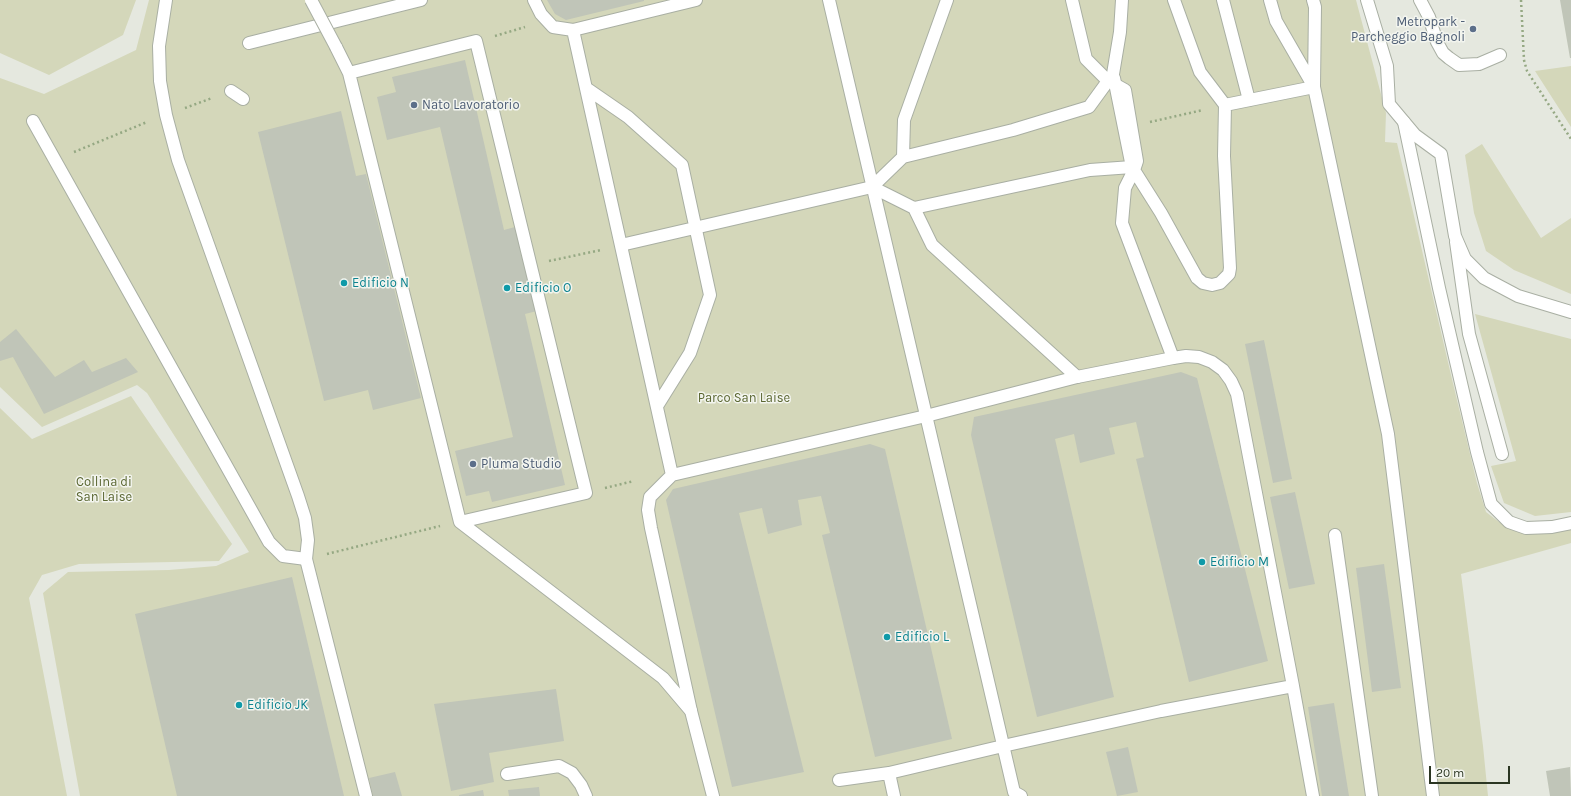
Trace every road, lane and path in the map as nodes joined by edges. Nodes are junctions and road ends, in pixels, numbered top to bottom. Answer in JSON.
{"nodes":[{"id":1,"x":166,"y":0,"type":"edge"},
{"id":2,"x":311,"y":0,"type":"edge"},
{"id":3,"x":421,"y":0,"type":"edge"},
{"id":4,"x":534,"y":0,"type":"edge"},
{"id":5,"x":696,"y":0,"type":"edge"},
{"id":6,"x":829,"y":0,"type":"edge"},
{"id":7,"x":947,"y":0,"type":"edge"},
{"id":8,"x":1072,"y":0,"type":"edge"},
{"id":9,"x":1122,"y":0,"type":"edge"},
{"id":10,"x":1174,"y":0,"type":"edge"},
{"id":11,"x":1223,"y":0,"type":"edge"},
{"id":12,"x":1270,"y":0,"type":"edge"},
{"id":13,"x":1313,"y":0,"type":"edge"},
{"id":14,"x":1367,"y":0,"type":"edge"},
{"id":15,"x":1420,"y":0,"type":"edge"},
{"id":16,"x":1522,"y":0,"type":"edge"},
{"id":17,"x":528,"y":27,"type":"dead end"},
{"id":18,"x":573,"y":30,"type":"junction"},
{"id":19,"x":476,"y":41,"type":"junction"},
{"id":20,"x":249,"y":44,"type":"dead end"},
{"id":21,"x":1500,"y":55,"type":"dead end"},
{"id":22,"x":349,"y":73,"type":"junction"},
{"id":23,"x":1112,"y":80,"type":"junction"},
{"id":24,"x":1314,"y":87,"type":"junction"},
{"id":25,"x":586,"y":88,"type":"junction"},
{"id":26,"x":232,"y":90,"type":"joint"},
{"id":27,"x":243,"y":100,"type":"dead end"},
{"id":28,"x":1249,"y":100,"type":"junction"},
{"id":29,"x":1225,"y":105,"type":"junction"},
{"id":30,"x":166,"y":115,"type":"junction"},
{"id":31,"x":33,"y":121,"type":"dead end"},
{"id":32,"x":1404,"y":122,"type":"junction"},
{"id":33,"x":1131,"y":126,"type":"junction"},
{"id":34,"x":1571,"y":139,"type":"edge"},
{"id":35,"x":903,"y":157,"type":"junction"},
{"id":36,"x":54,"y":160,"type":"junction"},
{"id":37,"x":1133,"y":169,"type":"junction"},
{"id":38,"x":872,"y":188,"type":"junction"},
{"id":39,"x":914,"y":208,"type":"junction"},
{"id":40,"x":695,"y":228,"type":"junction"},
{"id":41,"x":1455,"y":236,"type":"junction"},
{"id":42,"x":621,"y":245,"type":"junction"},
{"id":43,"x":531,"y":266,"type":"junction"},
{"id":44,"x":1571,"y":312,"type":"edge"},
{"id":45,"x":1173,"y":358,"type":"junction"},
{"id":46,"x":1077,"y":377,"type":"junction"},
{"id":47,"x":657,"y":406,"type":"junction"},
{"id":48,"x":926,"y":416,"type":"junction"},
{"id":49,"x":1502,"y":454,"type":"dead end"},
{"id":50,"x":672,"y":475,"type":"junction"},
{"id":51,"x":634,"y":481,"type":"dead end"},
{"id":52,"x":586,"y":493,"type":"junction"},
{"id":53,"x":460,"y":522,"type":"junction"},
{"id":54,"x":1571,"y":522,"type":"edge"},
{"id":55,"x":1335,"y":535,"type":"dead end"},
{"id":56,"x":306,"y":559,"type":"junction"},
{"id":57,"x":1293,"y":686,"type":"junction"},
{"id":58,"x":691,"y":711,"type":"junction"},
{"id":59,"x":1003,"y":746,"type":"junction"},
{"id":60,"x":889,"y":773,"type":"junction"},
{"id":61,"x":507,"y":774,"type":"dead end"},
{"id":62,"x":839,"y":780,"type":"dead end"},
{"id":63,"x":1015,"y":795,"type":"edge"},
{"id":64,"x":366,"y":796,"type":"edge"},
{"id":65,"x":586,"y":796,"type":"edge"},
{"id":66,"x":714,"y":796,"type":"edge"},
{"id":67,"x":894,"y":796,"type":"edge"},
{"id":68,"x":1313,"y":796,"type":"edge"},
{"id":69,"x":1372,"y":796,"type":"edge"},
{"id":70,"x":1433,"y":796,"type":"edge"}],
"edges":[{"from":1,"to":30,"type":"street"},
{"from":2,"to":22,"type":"street","bridge":true},
{"from":3,"to":20,"type":"street"},
{"from":4,"to":18,"type":"street"},
{"from":5,"to":18,"type":"street"},
{"from":6,"to":38,"type":"street"},
{"from":7,"to":35,"type":"street"},
{"from":8,"to":23,"type":"street"},
{"from":9,"to":23,"type":"street"},
{"from":10,"to":29,"type":"street"},
{"from":11,"to":28,"type":"street"},
{"from":12,"to":24,"type":"street"},
{"from":13,"to":24,"type":"street"},
{"from":14,"to":32,"type":"street"},
{"from":15,"to":21,"type":"street"},
{"from":16,"to":34,"type":"path"},
{"from":17,"to":19,"type":"path"},
{"from":18,"to":25,"type":"street"},
{"from":19,"to":22,"type":"street"},
{"from":19,"to":43,"type":"street"},
{"from":22,"to":53,"type":"street"},
{"from":23,"to":33,"type":"street"},
{"from":23,"to":35,"type":"street"},
{"from":23,"to":37,"type":"street"},
{"from":24,"to":28,"type":"street"},
{"from":24,"to":70,"type":"street"},
{"from":25,"to":40,"type":"street"},
{"from":25,"to":42,"type":"street"},
{"from":26,"to":27,"type":"street"},
{"from":26,"to":30,"type":"path"},
{"from":28,"to":29,"type":"street"},
{"from":29,"to":33,"type":"path"},
{"from":29,"to":37,"type":"street"},
{"from":30,"to":36,"type":"path"},
{"from":30,"to":56,"type":"street"},
{"from":31,"to":36,"type":"street"},
{"from":32,"to":41,"type":"street"},
{"from":32,"to":54,"type":"street"},
{"from":33,"to":37,"type":"street"},
{"from":35,"to":38,"type":"street"},
{"from":36,"to":56,"type":"street"},
{"from":37,"to":39,"type":"street"},
{"from":37,"to":45,"type":"street"},
{"from":38,"to":39,"type":"street"},
{"from":38,"to":40,"type":"street"},
{"from":38,"to":48,"type":"street"},
{"from":39,"to":46,"type":"street"},
{"from":40,"to":42,"type":"street"},
{"from":40,"to":47,"type":"street"},
{"from":41,"to":44,"type":"street"},
{"from":41,"to":49,"type":"street"},
{"from":42,"to":43,"type":"path"},
{"from":42,"to":47,"type":"street"},
{"from":43,"to":52,"type":"street"},
{"from":45,"to":46,"type":"street"},
{"from":45,"to":57,"type":"street"},
{"from":46,"to":48,"type":"street"},
{"from":47,"to":50,"type":"street"},
{"from":48,"to":50,"type":"street"},
{"from":48,"to":59,"type":"street"},
{"from":50,"to":58,"type":"street"},
{"from":51,"to":52,"type":"path"},
{"from":52,"to":53,"type":"street"},
{"from":53,"to":56,"type":"path"},
{"from":53,"to":58,"type":"street"},
{"from":55,"to":69,"type":"street"},
{"from":56,"to":64,"type":"street"},
{"from":57,"to":59,"type":"street"},
{"from":57,"to":68,"type":"street"},
{"from":58,"to":66,"type":"street"},
{"from":59,"to":60,"type":"street"},
{"from":59,"to":63,"type":"street"},
{"from":60,"to":62,"type":"street"},
{"from":60,"to":67,"type":"street"},
{"from":61,"to":65,"type":"street"}]}
